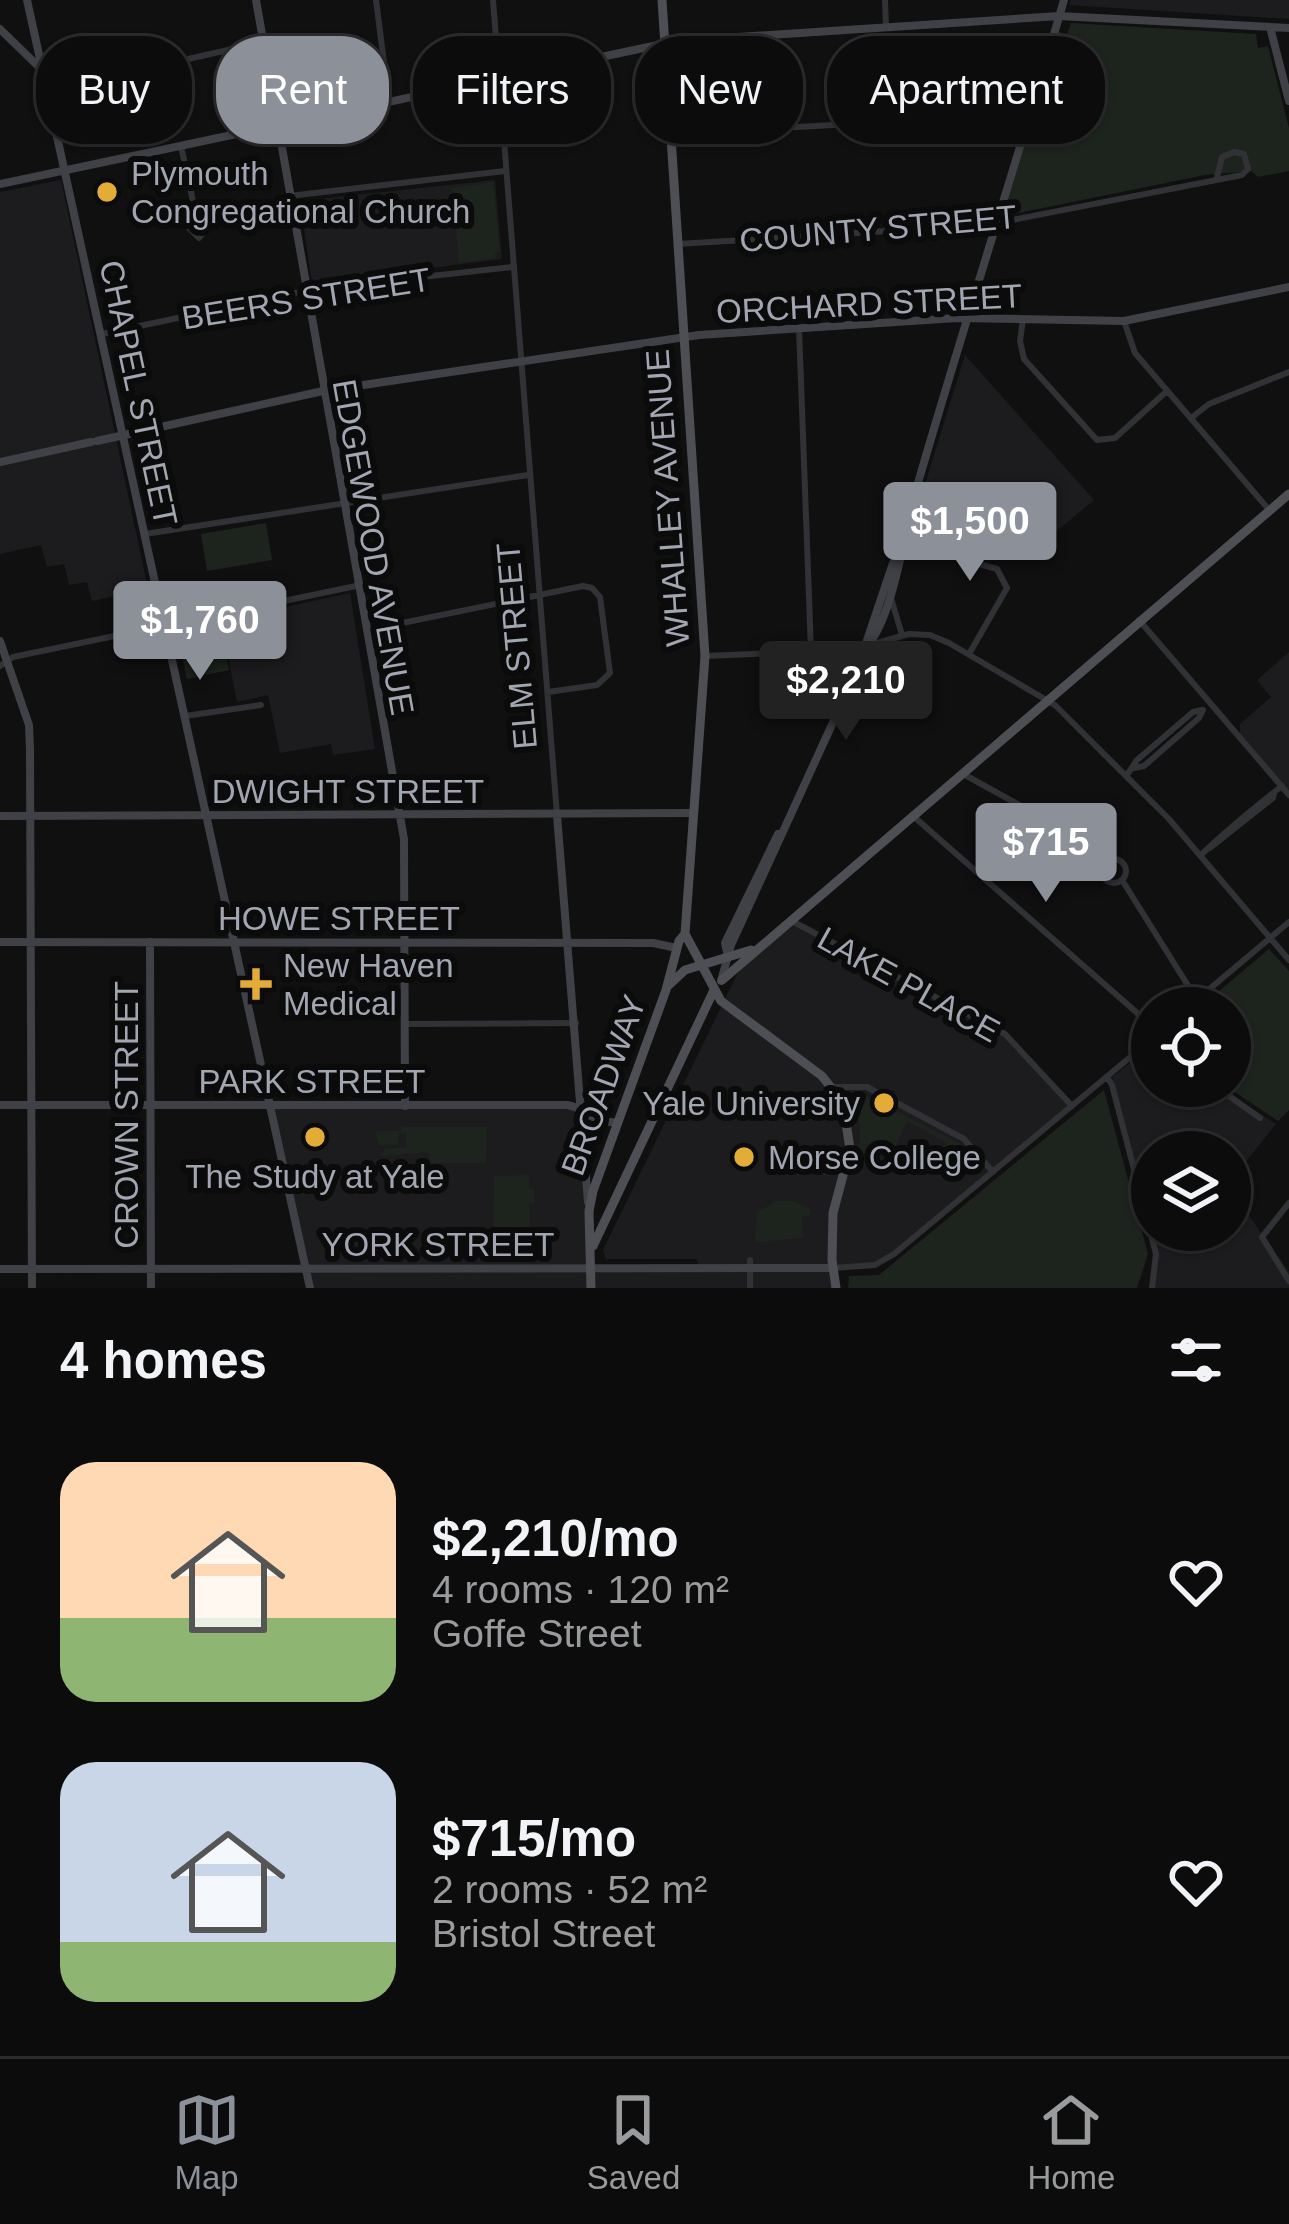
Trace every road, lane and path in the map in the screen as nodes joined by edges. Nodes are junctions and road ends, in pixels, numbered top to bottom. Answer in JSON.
{"nodes":[{"id":1,"x":27,"y":0,"type":"edge"},
{"id":2,"x":256,"y":0,"type":"edge"},
{"id":3,"x":376,"y":0,"type":"edge"},
{"id":4,"x":493,"y":0,"type":"edge"},
{"id":5,"x":662,"y":0,"type":"edge"},
{"id":6,"x":885,"y":0,"type":"edge"},
{"id":7,"x":1064,"y":0,"type":"edge"},
{"id":8,"x":1059,"y":16,"type":"junction"},
{"id":9,"x":886,"y":27,"type":"junction"},
{"id":10,"x":1270,"y":27,"type":"junction"},
{"id":11,"x":1289,"y":28,"type":"edge"},
{"id":12,"x":0,"y":31,"type":"edge"},
{"id":13,"x":262,"y":36,"type":"edge"},
{"id":14,"x":381,"y":36,"type":"edge"},
{"id":15,"x":495,"y":36,"type":"edge"},
{"id":16,"x":664,"y":36,"type":"edge"},
{"id":17,"x":768,"y":36,"type":"edge"},
{"id":18,"x":1053,"y":36,"type":"edge"},
{"id":19,"x":36,"y":42,"type":"edge"},
{"id":20,"x":36,"y":64,"type":"edge"},
{"id":21,"x":413,"y":97,"type":"edge"},
{"id":22,"x":1289,"y":101,"type":"edge"},
{"id":23,"x":389,"y":102,"type":"edge"},
{"id":24,"x":216,"y":138,"type":"edge"},
{"id":25,"x":59,"y":144,"type":"edge"},
{"id":26,"x":281,"y":144,"type":"edge"},
{"id":27,"x":503,"y":144,"type":"edge"},
{"id":28,"x":672,"y":144,"type":"edge"},
{"id":29,"x":1020,"y":144,"type":"edge"},
{"id":30,"x":181,"y":146,"type":"junction"},
{"id":31,"x":65,"y":170,"type":"junction"},
{"id":32,"x":505,"y":171,"type":"junction"},
{"id":33,"x":1217,"y":177,"type":"junction"},
{"id":34,"x":0,"y":184,"type":"edge"},
{"id":35,"x":290,"y":196,"type":"junction"},
{"id":36,"x":196,"y":220,"type":"dead end"},
{"id":37,"x":996,"y":223,"type":"junction"},
{"id":38,"x":678,"y":244,"type":"junction"},
{"id":39,"x":512,"y":267,"type":"junction"},
{"id":40,"x":1289,"y":287,"type":"edge"},
{"id":41,"x":306,"y":291,"type":"junction"},
{"id":42,"x":968,"y":318,"type":"junction"},
{"id":43,"x":1022,"y":319,"type":"junction"},
{"id":44,"x":1124,"y":321,"type":"junction"},
{"id":45,"x":799,"y":328,"type":"junction"},
{"id":46,"x":102,"y":334,"type":"junction"},
{"id":47,"x":684,"y":339,"type":"junction"},
{"id":48,"x":520,"y":362,"type":"junction"},
{"id":49,"x":1289,"y":372,"type":"edge"},
{"id":50,"x":323,"y":391,"type":"junction"},
{"id":51,"x":1167,"y":391,"type":"junction"},
{"id":52,"x":1191,"y":418,"type":"junction"},
{"id":53,"x":123,"y":435,"type":"junction"},
{"id":54,"x":0,"y":462,"type":"edge"},
{"id":55,"x":528,"y":475,"type":"junction"},
{"id":56,"x":1289,"y":494,"type":"edge"},
{"id":57,"x":342,"y":504,"type":"junction"},
{"id":58,"x":1270,"y":511,"type":"junction"},
{"id":59,"x":145,"y":534,"type":"junction"},
{"id":60,"x":900,"y":545,"type":"junction"},
{"id":61,"x":356,"y":586,"type":"junction"},
{"id":62,"x":540,"y":596,"type":"junction"},
{"id":63,"x":891,"y":596,"type":"junction"},
{"id":64,"x":1139,"y":620,"type":"junction"},
{"id":65,"x":165,"y":625,"type":"junction"},
{"id":66,"x":364,"y":631,"type":"junction"},
{"id":67,"x":902,"y":635,"type":"junction"},
{"id":68,"x":0,"y":641,"type":"edge"},
{"id":69,"x":866,"y":647,"type":"junction"},
{"id":70,"x":811,"y":651,"type":"junction"},
{"id":71,"x":969,"y":654,"type":"junction"},
{"id":72,"x":705,"y":656,"type":"junction"},
{"id":73,"x":3,"y":664,"type":"edge"},
{"id":74,"x":548,"y":692,"type":"junction"},
{"id":75,"x":1049,"y":699,"type":"junction"},
{"id":76,"x":1210,"y":704,"type":"junction"},
{"id":77,"x":261,"y":705,"type":"dead end"},
{"id":78,"x":185,"y":716,"type":"junction"},
{"id":79,"x":962,"y":772,"type":"junction"},
{"id":80,"x":1126,"y":776,"type":"junction"},
{"id":81,"x":1282,"y":786,"type":"junction"},
{"id":82,"x":1289,"y":795,"type":"edge"},
{"id":83,"x":696,"y":813,"type":"junction"},
{"id":84,"x":397,"y":815,"type":"junction"},
{"id":85,"x":557,"y":815,"type":"junction"},
{"id":86,"x":913,"y":815,"type":"junction"},
{"id":87,"x":0,"y":816,"type":"edge"},
{"id":88,"x":30,"y":816,"type":"junction"},
{"id":89,"x":206,"y":816,"type":"junction"},
{"id":90,"x":1201,"y":855,"type":"junction"},
{"id":91,"x":1106,"y":863,"type":"junction"},
{"id":92,"x":1122,"y":880,"type":"junction"},
{"id":93,"x":790,"y":920,"type":"junction"},
{"id":94,"x":1289,"y":922,"type":"edge"},
{"id":95,"x":685,"y":934,"type":"junction"},
{"id":96,"x":1270,"y":938,"type":"junction"},
{"id":97,"x":234,"y":940,"type":"junction"},
{"id":98,"x":0,"y":942,"type":"edge"},
{"id":99,"x":31,"y":942,"type":"junction"},
{"id":100,"x":150,"y":942,"type":"junction"},
{"id":101,"x":405,"y":942,"type":"junction"},
{"id":102,"x":569,"y":943,"type":"junction"},
{"id":103,"x":760,"y":946,"type":"junction"},
{"id":104,"x":677,"y":948,"type":"junction"},
{"id":105,"x":728,"y":958,"type":"junction"},
{"id":106,"x":1289,"y":960,"type":"edge"},
{"id":107,"x":701,"y":965,"type":"junction"},
{"id":108,"x":718,"y":984,"type":"junction"},
{"id":109,"x":1188,"y":987,"type":"edge"},
{"id":110,"x":1212,"y":987,"type":"edge"},
{"id":111,"x":666,"y":990,"type":"junction"},
{"id":112,"x":1131,"y":1007,"type":"edge"},
{"id":113,"x":404,"y":1024,"type":"junction"},
{"id":114,"x":576,"y":1024,"type":"junction"},
{"id":115,"x":1131,"y":1057,"type":"edge"},
{"id":116,"x":1107,"y":1077,"type":"junction"},
{"id":117,"x":862,"y":1086,"type":"junction"},
{"id":118,"x":833,"y":1087,"type":"junction"},
{"id":119,"x":843,"y":1103,"type":"junction"},
{"id":120,"x":0,"y":1105,"type":"edge"},
{"id":121,"x":150,"y":1105,"type":"junction"},
{"id":122,"x":33,"y":1106,"type":"junction"},
{"id":123,"x":271,"y":1106,"type":"junction"},
{"id":124,"x":405,"y":1106,"type":"junction"},
{"id":125,"x":1072,"y":1106,"type":"junction"},
{"id":126,"x":1245,"y":1107,"type":"edge"},
{"id":127,"x":582,"y":1111,"type":"junction"},
{"id":128,"x":1260,"y":1118,"type":"dead end"},
{"id":129,"x":619,"y":1121,"type":"junction"},
{"id":130,"x":993,"y":1172,"type":"junction"},
{"id":131,"x":1289,"y":1203,"type":"edge"},
{"id":132,"x":590,"y":1205,"type":"junction"},
{"id":133,"x":611,"y":1210,"type":"junction"},
{"id":134,"x":591,"y":1251,"type":"junction"},
{"id":135,"x":750,"y":1265,"type":"dead end"},
{"id":136,"x":591,"y":1267,"type":"junction"},
{"id":137,"x":151,"y":1268,"type":"junction"},
{"id":138,"x":833,"y":1268,"type":"junction"},
{"id":139,"x":0,"y":1269,"type":"edge"},
{"id":140,"x":32,"y":1269,"type":"junction"},
{"id":141,"x":308,"y":1269,"type":"junction"},
{"id":142,"x":1289,"y":1281,"type":"edge"},
{"id":143,"x":32,"y":1288,"type":"edge"},
{"id":144,"x":151,"y":1288,"type":"edge"},
{"id":145,"x":310,"y":1288,"type":"edge"},
{"id":146,"x":591,"y":1288,"type":"edge"},
{"id":147,"x":750,"y":1288,"type":"edge"},
{"id":148,"x":836,"y":1288,"type":"edge"},
{"id":149,"x":1152,"y":1288,"type":"edge"}],
"edges":[{"from":1,"to":19,"type":"main road","name":"CHAPEL STREET"},
{"from":2,"to":13,"type":"main road","name":"EDGEWOOD AVENUE"},
{"from":3,"to":14,"type":"street"},
{"from":4,"to":15,"type":"street","name":"ELM STREET"},
{"from":5,"to":16,"type":"main road","name":"WHALLEY AVENUE"},
{"from":6,"to":9,"type":"street"},
{"from":7,"to":8,"type":"main road"},
{"from":8,"to":9,"type":"main road"},
{"from":8,"to":10,"type":"main road"},
{"from":8,"to":18,"type":"main road"},
{"from":9,"to":17,"type":"main road"},
{"from":10,"to":11,"type":"main road"},
{"from":10,"to":22,"type":"main road"},
{"from":12,"to":20,"type":"main road"},
{"from":21,"to":23,"type":"main road"},
{"from":24,"to":30,"type":"main road"},
{"from":25,"to":31,"type":"main road","name":"CHAPEL STREET"},
{"from":26,"to":35,"type":"main road","name":"EDGEWOOD AVENUE"},
{"from":27,"to":32,"type":"street","name":"ELM STREET"},
{"from":28,"to":38,"type":"main road","name":"WHALLEY AVENUE"},
{"from":29,"to":37,"type":"main road"},
{"from":30,"to":31,"type":"main road"},
{"from":30,"to":36,"type":"street"},
{"from":31,"to":34,"type":"main road"},
{"from":31,"to":46,"type":"main road","name":"CHAPEL STREET"},
{"from":32,"to":35,"type":"street"},
{"from":32,"to":39,"type":"street","name":"ELM STREET"},
{"from":33,"to":33,"type":"street","name":"COUNTY STREET"},
{"from":33,"to":37,"type":"street","name":"COUNTY STREET"},
{"from":35,"to":41,"type":"main road","name":"EDGEWOOD AVENUE"},
{"from":37,"to":38,"type":"street","name":"COUNTY STREET"},
{"from":37,"to":42,"type":"main road"},
{"from":38,"to":47,"type":"main road","name":"WHALLEY AVENUE"},
{"from":39,"to":41,"type":"street","name":"BEERS STREET"},
{"from":39,"to":48,"type":"street","name":"ELM STREET"},
{"from":40,"to":44,"type":"main road","name":"ORCHARD STREET"},
{"from":41,"to":46,"type":"street","name":"BEERS STREET"},
{"from":41,"to":50,"type":"main road","name":"EDGEWOOD AVENUE"},
{"from":42,"to":43,"type":"main road","name":"ORCHARD STREET"},
{"from":42,"to":45,"type":"main road","name":"ORCHARD STREET"},
{"from":42,"to":60,"type":"main road"},
{"from":43,"to":44,"type":"main road","name":"ORCHARD STREET"},
{"from":43,"to":51,"type":"street"},
{"from":44,"to":51,"type":"street"},
{"from":45,"to":47,"type":"main road","name":"ORCHARD STREET"},
{"from":45,"to":70,"type":"street"},
{"from":46,"to":53,"type":"main road","name":"CHAPEL STREET"},
{"from":47,"to":48,"type":"main road","name":"ORCHARD STREET"},
{"from":47,"to":72,"type":"main road","name":"WHALLEY AVENUE"},
{"from":48,"to":50,"type":"main road","name":"ORCHARD STREET"},
{"from":48,"to":55,"type":"street","name":"ELM STREET"},
{"from":49,"to":52,"type":"street"},
{"from":50,"to":53,"type":"main road","name":"ORCHARD STREET"},
{"from":50,"to":57,"type":"main road","name":"EDGEWOOD AVENUE"},
{"from":51,"to":52,"type":"street"},
{"from":52,"to":58,"type":"street"},
{"from":53,"to":54,"type":"main road","name":"ORCHARD STREET"},
{"from":53,"to":59,"type":"main road","name":"CHAPEL STREET"},
{"from":55,"to":57,"type":"street"},
{"from":55,"to":62,"type":"street","name":"ELM STREET"},
{"from":56,"to":58,"type":"main road"},
{"from":57,"to":59,"type":"street"},
{"from":57,"to":61,"type":"main road","name":"EDGEWOOD AVENUE"},
{"from":58,"to":64,"type":"main road"},
{"from":59,"to":65,"type":"main road","name":"CHAPEL STREET"},
{"from":60,"to":63,"type":"main road"},
{"from":60,"to":69,"type":"main road"},
{"from":60,"to":71,"type":"street"},
{"from":61,"to":65,"type":"street"},
{"from":61,"to":66,"type":"main road","name":"EDGEWOOD AVENUE"},
{"from":62,"to":66,"type":"street"},
{"from":62,"to":74,"type":"street","name":"ELM STREET"},
{"from":62,"to":74,"type":"street"},
{"from":63,"to":67,"type":"street"},
{"from":63,"to":69,"type":"main road"},
{"from":64,"to":75,"type":"main road"},
{"from":64,"to":76,"type":"street"},
{"from":65,"to":73,"type":"street"},
{"from":65,"to":78,"type":"main road","name":"CHAPEL STREET"},
{"from":66,"to":84,"type":"main road","name":"EDGEWOOD AVENUE"},
{"from":67,"to":69,"type":"street"},
{"from":67,"to":71,"type":"street"},
{"from":68,"to":73,"type":"main road"},
{"from":69,"to":70,"type":"street"},
{"from":69,"to":105,"type":"main road"},
{"from":70,"to":72,"type":"street"},
{"from":71,"to":75,"type":"street"},
{"from":72,"to":83,"type":"main road","name":"WHALLEY AVENUE"},
{"from":73,"to":88,"type":"main road"},
{"from":74,"to":85,"type":"street","name":"ELM STREET"},
{"from":75,"to":79,"type":"main road"},
{"from":75,"to":80,"type":"street"},
{"from":76,"to":80,"type":"street"},
{"from":76,"to":81,"type":"street"},
{"from":77,"to":78,"type":"street"},
{"from":78,"to":89,"type":"main road","name":"CHAPEL STREET"},
{"from":79,"to":86,"type":"main road"},
{"from":79,"to":91,"type":"street"},
{"from":80,"to":90,"type":"street"},
{"from":81,"to":82,"type":"street"},
{"from":81,"to":90,"type":"street"},
{"from":83,"to":85,"type":"main road","name":"DWIGHT STREET"},
{"from":83,"to":95,"type":"main road","name":"WHALLEY AVENUE"},
{"from":84,"to":85,"type":"main road","name":"DWIGHT STREET"},
{"from":84,"to":89,"type":"main road","name":"DWIGHT STREET"},
{"from":84,"to":101,"type":"main road","name":"EDGEWOOD AVENUE"},
{"from":85,"to":102,"type":"main road","name":"ELM STREET"},
{"from":86,"to":93,"type":"main road"},
{"from":86,"to":112,"type":"street"},
{"from":87,"to":88,"type":"main road","name":"DWIGHT STREET"},
{"from":88,"to":89,"type":"main road","name":"DWIGHT STREET"},
{"from":88,"to":99,"type":"main road"},
{"from":89,"to":97,"type":"main road","name":"CHAPEL STREET"},
{"from":90,"to":96,"type":"street"},
{"from":91,"to":92,"type":"street"},
{"from":91,"to":92,"type":"street"},
{"from":92,"to":109,"type":"street"},
{"from":93,"to":103,"type":"main road"},
{"from":93,"to":125,"type":"street","name":"LAKE PLACE"},
{"from":94,"to":96,"type":"street"},
{"from":95,"to":104,"type":"main road","name":"WHALLEY AVENUE"},
{"from":95,"to":107,"type":"main road"},
{"from":96,"to":106,"type":"street"},
{"from":96,"to":110,"type":"street"},
{"from":97,"to":100,"type":"main road","name":"HOWE STREET"},
{"from":97,"to":101,"type":"main road","name":"HOWE STREET"},
{"from":97,"to":123,"type":"main road","name":"CHAPEL STREET"},
{"from":98,"to":99,"type":"main road","name":"HOWE STREET"},
{"from":99,"to":100,"type":"main road","name":"HOWE STREET"},
{"from":99,"to":122,"type":"main road"},
{"from":100,"to":121,"type":"main road","name":"CROWN STREET"},
{"from":101,"to":102,"type":"main road","name":"HOWE STREET"},
{"from":101,"to":113,"type":"main road","name":"EDGEWOOD AVENUE"},
{"from":102,"to":104,"type":"main road","name":"HOWE STREET"},
{"from":102,"to":114,"type":"main road","name":"ELM STREET"},
{"from":103,"to":105,"type":"main road"},
{"from":103,"to":108,"type":"main road"},
{"from":104,"to":111,"type":"main road","name":"WHALLEY AVENUE"},
{"from":105,"to":107,"type":"main road"},
{"from":105,"to":108,"type":"main road"},
{"from":107,"to":108,"type":"main road"},
{"from":107,"to":111,"type":"main road"},
{"from":108,"to":118,"type":"main road"},
{"from":108,"to":133,"type":"main road","name":"BROADWAY"},
{"from":111,"to":129,"type":"main road","name":"BROADWAY"},
{"from":113,"to":114,"type":"street"},
{"from":113,"to":124,"type":"main road","name":"EDGEWOOD AVENUE"},
{"from":114,"to":127,"type":"main road","name":"ELM STREET"},
{"from":115,"to":116,"type":"street"},
{"from":116,"to":125,"type":"street"},
{"from":116,"to":149,"type":"street"},
{"from":117,"to":118,"type":"street"},
{"from":117,"to":119,"type":"street"},
{"from":117,"to":130,"type":"street"},
{"from":118,"to":119,"type":"main road"},
{"from":119,"to":138,"type":"main road"},
{"from":120,"to":122,"type":"main road","name":"PARK STREET"},
{"from":121,"to":122,"type":"main road","name":"PARK STREET"},
{"from":121,"to":123,"type":"main road","name":"PARK STREET"},
{"from":121,"to":137,"type":"main road","name":"CROWN STREET"},
{"from":122,"to":140,"type":"main road"},
{"from":123,"to":124,"type":"main road","name":"PARK STREET"},
{"from":123,"to":141,"type":"main road","name":"CHAPEL STREET"},
{"from":124,"to":127,"type":"main road","name":"PARK STREET"},
{"from":125,"to":130,"type":"street"},
{"from":126,"to":128,"type":"street"},
{"from":127,"to":129,"type":"main road","name":"PARK STREET"},
{"from":127,"to":132,"type":"main road","name":"ELM STREET"},
{"from":129,"to":132,"type":"main road","name":"BROADWAY"},
{"from":130,"to":138,"type":"street","name":"YORK STREET"},
{"from":131,"to":142,"type":"street"},
{"from":132,"to":133,"type":"main road","name":"BROADWAY"},
{"from":132,"to":134,"type":"main road","name":"ELM STREET"},
{"from":133,"to":134,"type":"main road","name":"BROADWAY"},
{"from":134,"to":136,"type":"main road","name":"ELM STREET"},
{"from":135,"to":147,"type":"street"},
{"from":136,"to":138,"type":"main road","name":"YORK STREET"},
{"from":136,"to":141,"type":"main road","name":"YORK STREET"},
{"from":136,"to":146,"type":"main road","name":"ELM STREET"},
{"from":137,"to":140,"type":"main road","name":"YORK STREET"},
{"from":137,"to":141,"type":"main road","name":"YORK STREET"},
{"from":137,"to":144,"type":"main road","name":"CROWN STREET"},
{"from":138,"to":148,"type":"main road"},
{"from":139,"to":140,"type":"main road","name":"YORK STREET"},
{"from":140,"to":143,"type":"main road"},
{"from":141,"to":145,"type":"main road","name":"CHAPEL STREET"}]}
